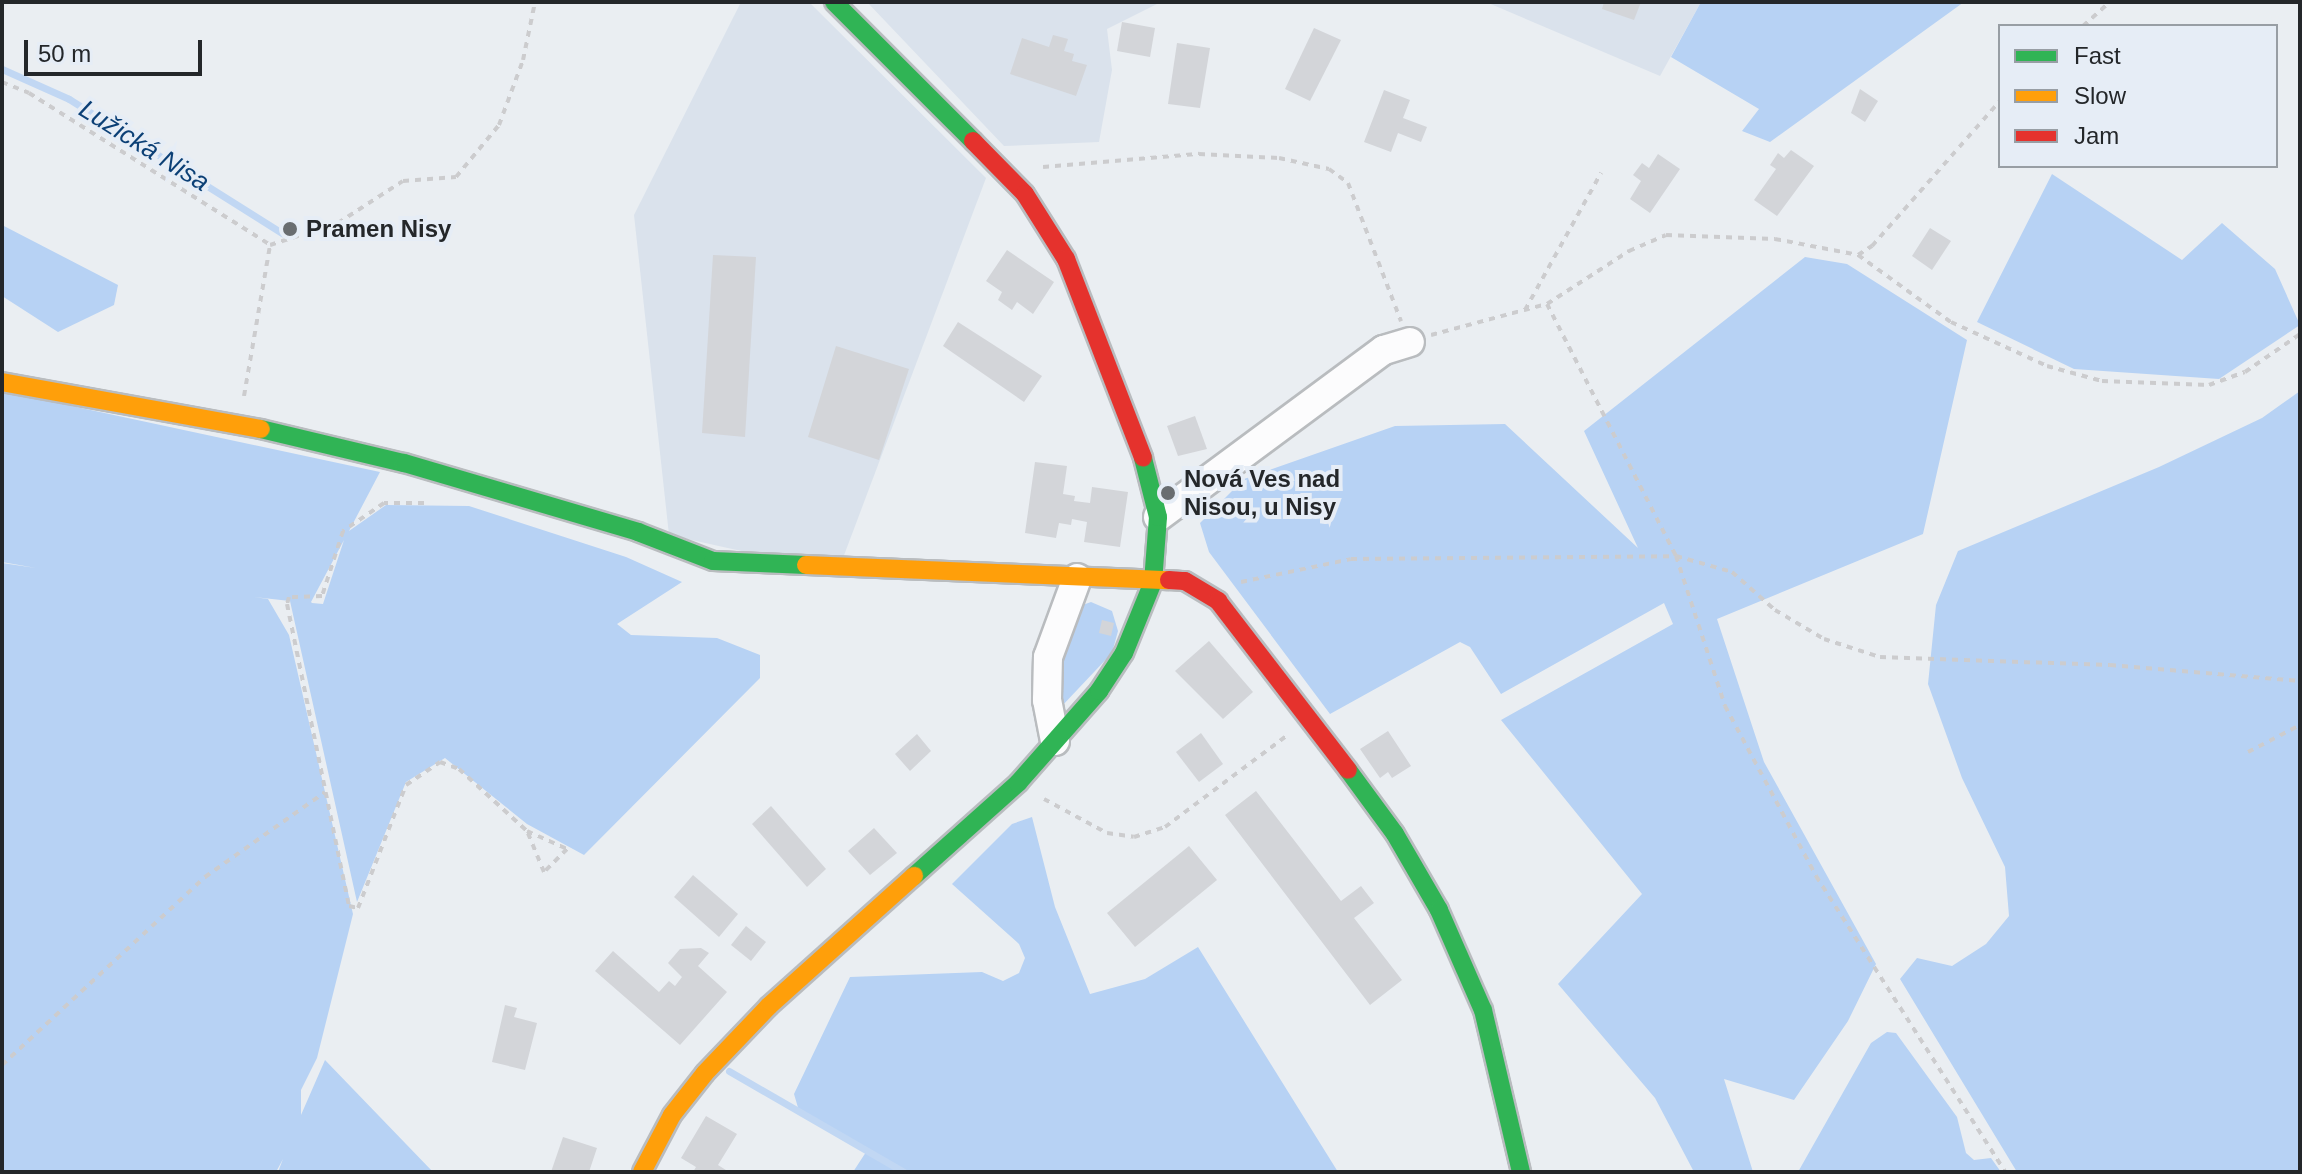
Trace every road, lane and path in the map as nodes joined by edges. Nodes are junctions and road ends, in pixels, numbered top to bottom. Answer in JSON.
{"nodes":[{"id":1,"x":535,"y":2,"type":"edge"},
{"id":2,"x":834,"y":2,"type":"edge"},
{"id":3,"x":2110,"y":2,"type":"edge"},
{"id":4,"x":2085,"y":24,"type":"edge"},
{"id":5,"x":2,"y":82,"type":"edge"},
{"id":6,"x":1998,"y":103,"type":"edge"},
{"id":7,"x":1002,"y":170,"type":"junction"},
{"id":8,"x":1601,"y":173,"type":"dead end"},
{"id":9,"x":270,"y":245,"type":"junction"},
{"id":10,"x":1858,"y":255,"type":"junction"},
{"id":11,"x":1547,"y":304,"type":"junction"},
{"id":12,"x":1524,"y":312,"type":"junction"},
{"id":13,"x":2300,"y":334,"type":"edge"},
{"id":14,"x":1410,"y":342,"type":"junction"},
{"id":15,"x":2,"y":382,"type":"edge"},
{"id":16,"x":244,"y":393,"type":"dead end"},
{"id":17,"x":463,"y":480,"type":"junction"},
{"id":18,"x":1158,"y":517,"type":"junction"},
{"id":19,"x":1676,"y":556,"type":"junction"},
{"id":20,"x":1077,"y":578,"type":"junction"},
{"id":21,"x":1153,"y":582,"type":"junction"},
{"id":22,"x":1200,"y":590,"type":"junction"},
{"id":23,"x":2300,"y":681,"type":"edge"},
{"id":24,"x":1303,"y":707,"type":"junction"},
{"id":25,"x":2300,"y":725,"type":"edge"},
{"id":26,"x":1055,"y":741,"type":"junction"},
{"id":27,"x":2248,"y":752,"type":"dead end"},
{"id":28,"x":1018,"y":783,"type":"junction"},
{"id":29,"x":325,"y":792,"type":"junction"},
{"id":30,"x":527,"y":831,"type":"junction"},
{"id":31,"x":2,"y":1065,"type":"edge"},
{"id":32,"x":642,"y":1172,"type":"edge"},
{"id":33,"x":1521,"y":1172,"type":"edge"},
{"id":34,"x":2005,"y":1172,"type":"edge"}],
"edges":[{"from":1,"to":9,"type":"path"},
{"from":2,"to":7,"type":"street"},
{"from":3,"to":4,"type":"path"},
{"from":5,"to":9,"type":"path"},
{"from":6,"to":10,"type":"path"},
{"from":7,"to":14,"type":"path"},
{"from":7,"to":18,"type":"street"},
{"from":8,"to":12,"type":"path"},
{"from":9,"to":16,"type":"path"},
{"from":10,"to":11,"type":"path"},
{"from":10,"to":13,"type":"path"},
{"from":11,"to":12,"type":"path"},
{"from":11,"to":19,"type":"path"},
{"from":12,"to":14,"type":"path"},
{"from":14,"to":18,"type":"street"},
{"from":15,"to":17,"type":"street"},
{"from":17,"to":20,"type":"street"},
{"from":17,"to":29,"type":"path"},
{"from":18,"to":21,"type":"street"},
{"from":19,"to":22,"type":"path"},
{"from":19,"to":23,"type":"path"},
{"from":19,"to":34,"type":"path"},
{"from":20,"to":21,"type":"street"},
{"from":20,"to":26,"type":"street"},
{"from":21,"to":22,"type":"street"},
{"from":21,"to":26,"type":"street"},
{"from":22,"to":24,"type":"street"},
{"from":24,"to":28,"type":"path"},
{"from":24,"to":33,"type":"street"},
{"from":25,"to":27,"type":"path"},
{"from":26,"to":28,"type":"street"},
{"from":28,"to":32,"type":"street"},
{"from":29,"to":30,"type":"path"},
{"from":29,"to":31,"type":"path"},
{"from":30,"to":30,"type":"path"}]}
